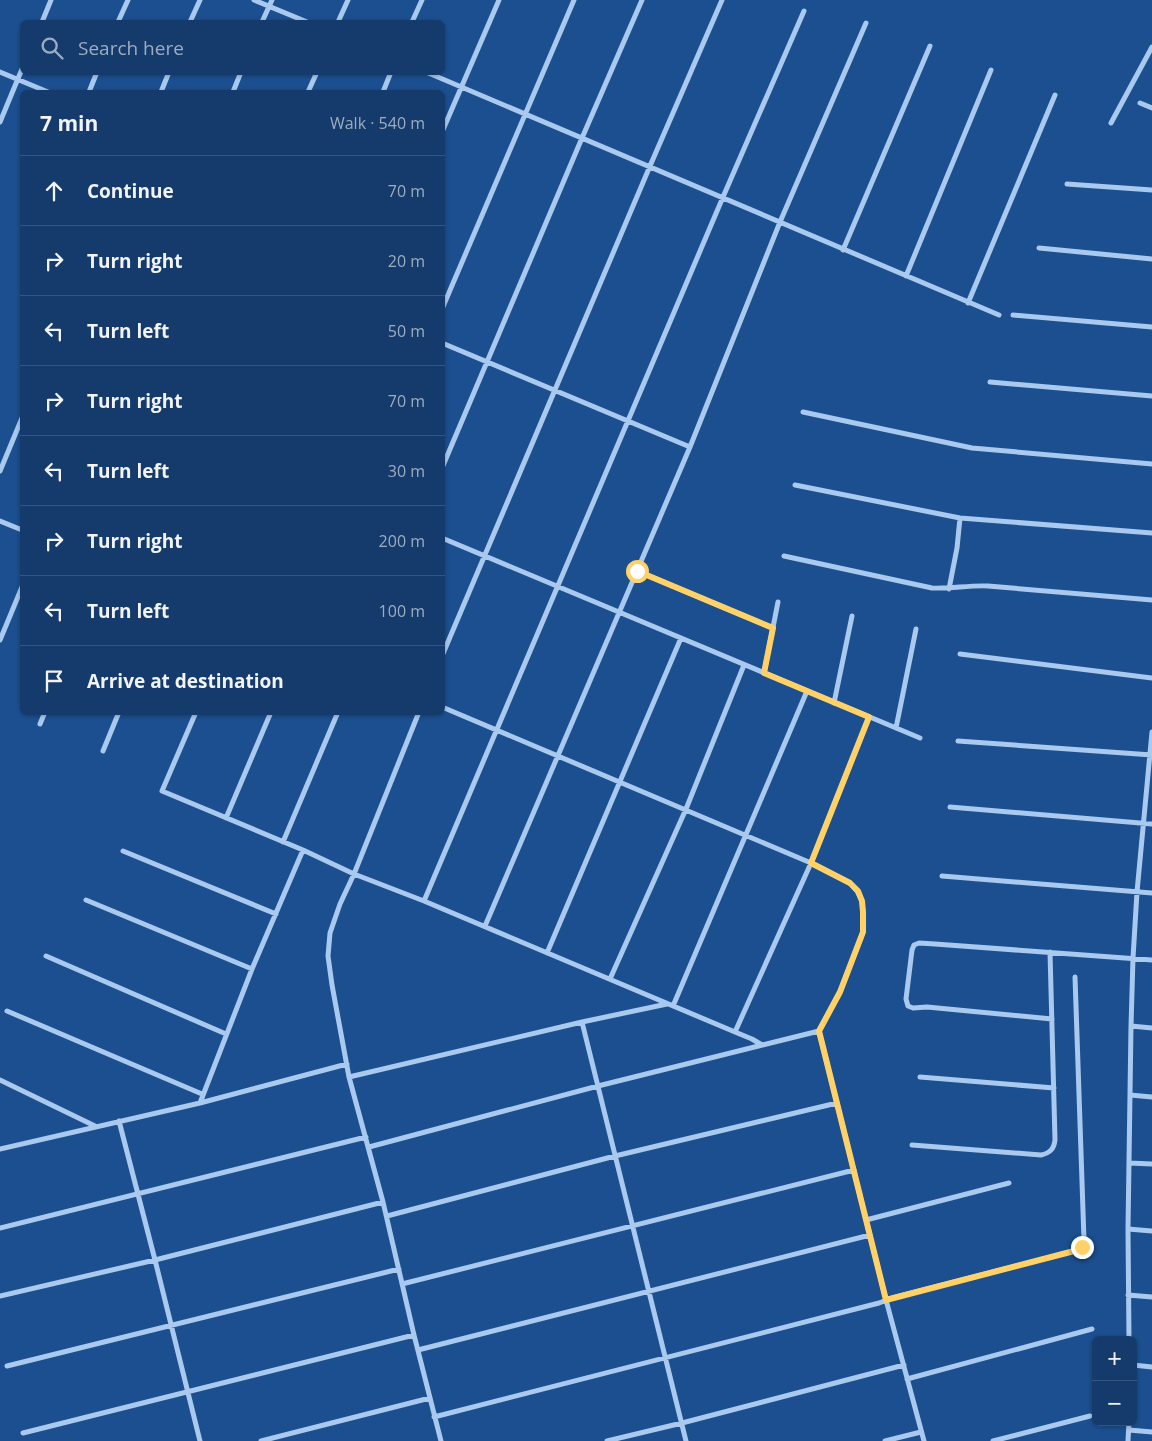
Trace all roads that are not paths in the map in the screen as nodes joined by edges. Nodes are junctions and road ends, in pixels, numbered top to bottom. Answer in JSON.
{"nodes":[{"id":1,"x":51,"y":0,"type":"edge"},
{"id":2,"x":128,"y":0,"type":"edge"},
{"id":3,"x":200,"y":0,"type":"edge"},
{"id":4,"x":254,"y":0,"type":"edge"},
{"id":5,"x":272,"y":0,"type":"edge"},
{"id":6,"x":348,"y":0,"type":"edge"},
{"id":7,"x":422,"y":0,"type":"edge"},
{"id":8,"x":499,"y":0,"type":"edge"},
{"id":9,"x":574,"y":0,"type":"edge"},
{"id":10,"x":642,"y":0,"type":"edge"},
{"id":11,"x":722,"y":0,"type":"edge"},
{"id":12,"x":269,"y":6,"type":"junction"},
{"id":13,"x":804,"y":11,"type":"dead end"},
{"id":14,"x":43,"y":20,"type":"edge"},
{"id":15,"x":119,"y":20,"type":"edge"},
{"id":16,"x":191,"y":20,"type":"edge"},
{"id":17,"x":263,"y":20,"type":"edge"},
{"id":18,"x":302,"y":20,"type":"edge"},
{"id":19,"x":339,"y":20,"type":"edge"},
{"id":20,"x":413,"y":20,"type":"edge"},
{"id":21,"x":866,"y":23,"type":"dead end"},
{"id":22,"x":930,"y":46,"type":"dead end"},
{"id":23,"x":1152,"y":46,"type":"edge"},
{"id":24,"x":991,"y":70,"type":"dead end"},
{"id":25,"x":0,"y":72,"type":"edge"},
{"id":26,"x":20,"y":74,"type":"edge"},
{"id":27,"x":97,"y":75,"type":"edge"},
{"id":28,"x":169,"y":75,"type":"edge"},
{"id":29,"x":240,"y":75,"type":"edge"},
{"id":30,"x":316,"y":75,"type":"edge"},
{"id":31,"x":390,"y":75,"type":"edge"},
{"id":32,"x":433,"y":75,"type":"edge"},
{"id":33,"x":18,"y":80,"type":"junction"},
{"id":34,"x":462,"y":87,"type":"junction"},
{"id":35,"x":43,"y":90,"type":"edge"},
{"id":36,"x":90,"y":90,"type":"edge"},
{"id":37,"x":162,"y":90,"type":"edge"},
{"id":38,"x":234,"y":90,"type":"edge"},
{"id":39,"x":309,"y":90,"type":"edge"},
{"id":40,"x":384,"y":90,"type":"edge"},
{"id":41,"x":1055,"y":95,"type":"dead end"},
{"id":42,"x":1140,"y":103,"type":"dead end"},
{"id":43,"x":1152,"y":108,"type":"edge"},
{"id":44,"x":524,"y":114,"type":"junction"},
{"id":45,"x":0,"y":122,"type":"edge"},
{"id":46,"x":1111,"y":123,"type":"dead end"},
{"id":47,"x":445,"y":125,"type":"edge"},
{"id":48,"x":582,"y":138,"type":"junction"},
{"id":49,"x":650,"y":166,"type":"junction"},
{"id":50,"x":1067,"y":184,"type":"dead end"},
{"id":51,"x":1152,"y":190,"type":"edge"},
{"id":52,"x":723,"y":197,"type":"junction"},
{"id":53,"x":780,"y":222,"type":"junction"},
{"id":54,"x":1039,"y":248,"type":"dead end"},
{"id":55,"x":843,"y":250,"type":"junction"},
{"id":56,"x":1152,"y":260,"type":"edge"},
{"id":57,"x":906,"y":276,"type":"junction"},
{"id":58,"x":445,"y":302,"type":"edge"},
{"id":59,"x":968,"y":303,"type":"junction"},
{"id":60,"x":999,"y":315,"type":"dead end"},
{"id":61,"x":1013,"y":315,"type":"dead end"},
{"id":62,"x":1152,"y":327,"type":"edge"},
{"id":63,"x":445,"y":344,"type":"edge"},
{"id":64,"x":487,"y":362,"type":"junction"},
{"id":65,"x":990,"y":382,"type":"dead end"},
{"id":66,"x":556,"y":391,"type":"junction"},
{"id":67,"x":1152,"y":396,"type":"edge"},
{"id":68,"x":804,"y":412,"type":"dead end"},
{"id":69,"x":628,"y":421,"type":"junction"},
{"id":70,"x":20,"y":423,"type":"edge"},
{"id":71,"x":690,"y":447,"type":"junction"},
{"id":72,"x":445,"y":461,"type":"edge"},
{"id":73,"x":1152,"y":464,"type":"edge"},
{"id":74,"x":0,"y":471,"type":"edge"},
{"id":75,"x":795,"y":484,"type":"dead end"},
{"id":76,"x":960,"y":518,"type":"junction"},
{"id":77,"x":0,"y":521,"type":"edge"},
{"id":78,"x":20,"y":529,"type":"edge"},
{"id":79,"x":1152,"y":533,"type":"edge"},
{"id":80,"x":445,"y":539,"type":"edge"},
{"id":81,"x":485,"y":556,"type":"junction"},
{"id":82,"x":784,"y":556,"type":"dead end"},
{"id":83,"x":637,"y":571,"type":"junction"},
{"id":84,"x":558,"y":586,"type":"junction"},
{"id":85,"x":949,"y":589,"type":"junction"},
{"id":86,"x":20,"y":593,"type":"edge"},
{"id":87,"x":1152,"y":600,"type":"edge"},
{"id":88,"x":778,"y":602,"type":"dead end"},
{"id":89,"x":619,"y":612,"type":"junction"},
{"id":90,"x":852,"y":616,"type":"dead end"},
{"id":91,"x":773,"y":628,"type":"junction"},
{"id":92,"x":916,"y":629,"type":"dead end"},
{"id":93,"x":681,"y":638,"type":"junction"},
{"id":94,"x":0,"y":640,"type":"edge"},
{"id":95,"x":445,"y":649,"type":"edge"},
{"id":96,"x":960,"y":654,"type":"dead end"},
{"id":97,"x":744,"y":665,"type":"junction"},
{"id":98,"x":764,"y":673,"type":"junction"},
{"id":99,"x":1152,"y":678,"type":"edge"},
{"id":100,"x":808,"y":691,"type":"junction"},
{"id":101,"x":834,"y":703,"type":"junction"},
{"id":102,"x":445,"y":708,"type":"edge"},
{"id":103,"x":44,"y":715,"type":"edge"},
{"id":104,"x":118,"y":715,"type":"edge"},
{"id":105,"x":195,"y":715,"type":"edge"},
{"id":106,"x":269,"y":715,"type":"edge"},
{"id":107,"x":337,"y":715,"type":"edge"},
{"id":108,"x":418,"y":715,"type":"edge"},
{"id":109,"x":869,"y":717,"type":"junction"},
{"id":110,"x":40,"y":724,"type":"dead end"},
{"id":111,"x":896,"y":728,"type":"junction"},
{"id":112,"x":497,"y":730,"type":"junction"},
{"id":113,"x":1152,"y":732,"type":"edge"},
{"id":114,"x":920,"y":738,"type":"dead end"},
{"id":115,"x":958,"y":741,"type":"dead end"},
{"id":116,"x":103,"y":751,"type":"dead end"},
{"id":117,"x":558,"y":755,"type":"junction"},
{"id":118,"x":1151,"y":755,"type":"edge"},
{"id":119,"x":620,"y":782,"type":"junction"},
{"id":120,"x":950,"y":807,"type":"dead end"},
{"id":121,"x":686,"y":809,"type":"junction"},
{"id":122,"x":226,"y":818,"type":"junction"},
{"id":123,"x":1144,"y":823,"type":"junction"},
{"id":124,"x":1152,"y":824,"type":"edge"},
{"id":125,"x":747,"y":834,"type":"junction"},
{"id":126,"x":283,"y":842,"type":"junction"},
{"id":127,"x":123,"y":850,"type":"dead end"},
{"id":128,"x":303,"y":850,"type":"junction"},
{"id":129,"x":811,"y":863,"type":"junction"},
{"id":130,"x":354,"y":874,"type":"junction"},
{"id":131,"x":942,"y":876,"type":"dead end"},
{"id":132,"x":1137,"y":892,"type":"junction"},
{"id":133,"x":1152,"y":893,"type":"edge"},
{"id":134,"x":86,"y":900,"type":"dead end"},
{"id":135,"x":424,"y":901,"type":"junction"},
{"id":136,"x":276,"y":914,"type":"junction"},
{"id":137,"x":485,"y":926,"type":"junction"},
{"id":138,"x":1050,"y":952,"type":"junction"},
{"id":139,"x":547,"y":953,"type":"junction"},
{"id":140,"x":46,"y":956,"type":"dead end"},
{"id":141,"x":1133,"y":958,"type":"junction"},
{"id":142,"x":1152,"y":960,"type":"edge"},
{"id":143,"x":252,"y":969,"type":"junction"},
{"id":144,"x":1075,"y":977,"type":"dead end"},
{"id":145,"x":610,"y":979,"type":"junction"},
{"id":146,"x":671,"y":1005,"type":"junction"},
{"id":147,"x":7,"y":1011,"type":"dead end"},
{"id":148,"x":1052,"y":1018,"type":"junction"},
{"id":149,"x":582,"y":1022,"type":"junction"},
{"id":150,"x":1131,"y":1026,"type":"junction"},
{"id":151,"x":1152,"y":1028,"type":"edge"},
{"id":152,"x":819,"y":1031,"type":"junction"},
{"id":153,"x":734,"y":1032,"type":"junction"},
{"id":154,"x":226,"y":1034,"type":"junction"},
{"id":155,"x":762,"y":1045,"type":"junction"},
{"id":156,"x":347,"y":1064,"type":"junction"},
{"id":157,"x":349,"y":1077,"type":"junction"},
{"id":158,"x":920,"y":1077,"type":"dead end"},
{"id":159,"x":0,"y":1080,"type":"edge"},
{"id":160,"x":598,"y":1086,"type":"junction"},
{"id":161,"x":1054,"y":1088,"type":"junction"},
{"id":162,"x":202,"y":1094,"type":"junction"},
{"id":163,"x":1130,"y":1095,"type":"junction"},
{"id":164,"x":1152,"y":1097,"type":"edge"},
{"id":165,"x":200,"y":1103,"type":"junction"},
{"id":166,"x":837,"y":1103,"type":"junction"},
{"id":167,"x":119,"y":1122,"type":"junction"},
{"id":168,"x":95,"y":1126,"type":"junction"},
{"id":169,"x":366,"y":1137,"type":"junction"},
{"id":170,"x":912,"y":1145,"type":"dead end"},
{"id":171,"x":1,"y":1147,"type":"edge"},
{"id":172,"x":369,"y":1147,"type":"junction"},
{"id":173,"x":615,"y":1156,"type":"junction"},
{"id":174,"x":1129,"y":1163,"type":"junction"},
{"id":175,"x":1152,"y":1164,"type":"edge"},
{"id":176,"x":854,"y":1170,"type":"junction"},
{"id":177,"x":1008,"y":1183,"type":"dead end"},
{"id":178,"x":138,"y":1194,"type":"junction"},
{"id":179,"x":383,"y":1202,"type":"junction"},
{"id":180,"x":387,"y":1216,"type":"junction"},
{"id":181,"x":866,"y":1220,"type":"junction"},
{"id":182,"x":633,"y":1226,"type":"junction"},
{"id":183,"x":0,"y":1228,"type":"edge"},
{"id":184,"x":1128,"y":1229,"type":"junction"},
{"id":185,"x":1152,"y":1231,"type":"edge"},
{"id":186,"x":870,"y":1235,"type":"junction"},
{"id":187,"x":155,"y":1260,"type":"junction"},
{"id":188,"x":398,"y":1269,"type":"junction"},
{"id":189,"x":402,"y":1284,"type":"junction"},
{"id":190,"x":650,"y":1292,"type":"junction"},
{"id":191,"x":1128,"y":1295,"type":"junction"},
{"id":192,"x":0,"y":1296,"type":"edge"},
{"id":193,"x":1152,"y":1297,"type":"edge"},
{"id":194,"x":886,"y":1300,"type":"junction"},
{"id":195,"x":171,"y":1325,"type":"junction"},
{"id":196,"x":1092,"y":1329,"type":"dead end"},
{"id":197,"x":414,"y":1335,"type":"junction"},
{"id":198,"x":1129,"y":1336,"type":"edge"},
{"id":199,"x":418,"y":1350,"type":"junction"},
{"id":200,"x":665,"y":1357,"type":"junction"},
{"id":201,"x":904,"y":1365,"type":"junction"},
{"id":202,"x":1137,"y":1365,"type":"edge"},
{"id":203,"x":7,"y":1366,"type":"dead end"},
{"id":204,"x":1152,"y":1367,"type":"edge"},
{"id":205,"x":907,"y":1379,"type":"junction"},
{"id":206,"x":188,"y":1392,"type":"junction"},
{"id":207,"x":430,"y":1398,"type":"junction"},
{"id":208,"x":434,"y":1416,"type":"junction"},
{"id":209,"x":1090,"y":1416,"type":"dead end"},
{"id":210,"x":682,"y":1423,"type":"junction"},
{"id":211,"x":1129,"y":1426,"type":"edge"},
{"id":212,"x":1129,"y":1430,"type":"junction"},
{"id":213,"x":921,"y":1432,"type":"junction"},
{"id":214,"x":1152,"y":1432,"type":"edge"},
{"id":215,"x":24,"y":1433,"type":"dead end"},
{"id":216,"x":200,"y":1441,"type":"edge"},
{"id":217,"x":261,"y":1441,"type":"edge"},
{"id":218,"x":441,"y":1441,"type":"edge"},
{"id":219,"x":608,"y":1441,"type":"edge"},
{"id":220,"x":686,"y":1441,"type":"edge"},
{"id":221,"x":885,"y":1441,"type":"edge"},
{"id":222,"x":924,"y":1441,"type":"edge"},
{"id":223,"x":993,"y":1441,"type":"edge"},
{"id":224,"x":1128,"y":1441,"type":"edge"}],
"edges":[{"from":1,"to":14,"type":"street"},
{"from":2,"to":15,"type":"street"},
{"from":3,"to":16,"type":"street"},
{"from":4,"to":12,"type":"street"},
{"from":5,"to":12,"type":"street"},
{"from":6,"to":19,"type":"street"},
{"from":7,"to":20,"type":"street"},
{"from":8,"to":34,"type":"street"},
{"from":9,"to":44,"type":"street"},
{"from":10,"to":48,"type":"street"},
{"from":11,"to":49,"type":"street"},
{"from":12,"to":17,"type":"street"},
{"from":12,"to":18,"type":"street"},
{"from":13,"to":52,"type":"street"},
{"from":21,"to":53,"type":"street"},
{"from":22,"to":55,"type":"street"},
{"from":23,"to":46,"type":"street"},
{"from":24,"to":57,"type":"street"},
{"from":25,"to":33,"type":"street"},
{"from":26,"to":33,"type":"street"},
{"from":27,"to":36,"type":"street"},
{"from":28,"to":37,"type":"street"},
{"from":29,"to":38,"type":"street"},
{"from":30,"to":39,"type":"street"},
{"from":31,"to":40,"type":"street"},
{"from":32,"to":34,"type":"street"},
{"from":33,"to":35,"type":"street"},
{"from":33,"to":45,"type":"street"},
{"from":34,"to":44,"type":"street"},
{"from":34,"to":47,"type":"street"},
{"from":41,"to":59,"type":"street"},
{"from":42,"to":43,"type":"street"},
{"from":44,"to":48,"type":"street"},
{"from":44,"to":58,"type":"street"},
{"from":48,"to":49,"type":"street"},
{"from":48,"to":64,"type":"street"},
{"from":49,"to":52,"type":"street"},
{"from":49,"to":66,"type":"street"},
{"from":50,"to":51,"type":"street"},
{"from":52,"to":53,"type":"street"},
{"from":52,"to":69,"type":"street"},
{"from":53,"to":55,"type":"street"},
{"from":53,"to":71,"type":"street"},
{"from":54,"to":56,"type":"street"},
{"from":55,"to":57,"type":"street"},
{"from":57,"to":59,"type":"street"},
{"from":59,"to":60,"type":"street"},
{"from":61,"to":62,"type":"street"},
{"from":63,"to":64,"type":"street"},
{"from":64,"to":66,"type":"street"},
{"from":64,"to":72,"type":"street"},
{"from":65,"to":67,"type":"street"},
{"from":66,"to":69,"type":"street"},
{"from":66,"to":81,"type":"street"},
{"from":68,"to":73,"type":"street"},
{"from":69,"to":71,"type":"street"},
{"from":69,"to":84,"type":"street"},
{"from":70,"to":74,"type":"street"},
{"from":71,"to":83,"type":"street"},
{"from":75,"to":76,"type":"street"},
{"from":76,"to":79,"type":"street"},
{"from":76,"to":85,"type":"street"},
{"from":77,"to":78,"type":"street"},
{"from":80,"to":81,"type":"street"},
{"from":81,"to":84,"type":"street"},
{"from":81,"to":95,"type":"street"},
{"from":82,"to":85,"type":"street"},
{"from":83,"to":89,"type":"street"},
{"from":83,"to":91,"type":"street"},
{"from":84,"to":89,"type":"street"},
{"from":84,"to":112,"type":"street"},
{"from":85,"to":87,"type":"street"},
{"from":86,"to":94,"type":"street"},
{"from":88,"to":91,"type":"street"},
{"from":89,"to":93,"type":"street"},
{"from":89,"to":117,"type":"street"},
{"from":90,"to":101,"type":"street"},
{"from":91,"to":98,"type":"street"},
{"from":92,"to":111,"type":"street"},
{"from":93,"to":97,"type":"street"},
{"from":93,"to":119,"type":"street"},
{"from":96,"to":99,"type":"street"},
{"from":97,"to":98,"type":"street"},
{"from":97,"to":121,"type":"street"},
{"from":98,"to":100,"type":"street"},
{"from":100,"to":101,"type":"street"},
{"from":100,"to":125,"type":"street"},
{"from":101,"to":109,"type":"street"},
{"from":102,"to":112,"type":"street"},
{"from":103,"to":110,"type":"street"},
{"from":104,"to":116,"type":"street"},
{"from":105,"to":122,"type":"street"},
{"from":106,"to":122,"type":"street"},
{"from":107,"to":126,"type":"street"},
{"from":108,"to":130,"type":"street"},
{"from":109,"to":111,"type":"street"},
{"from":109,"to":129,"type":"street"},
{"from":111,"to":114,"type":"street"},
{"from":112,"to":117,"type":"street"},
{"from":112,"to":135,"type":"street"},
{"from":113,"to":118,"type":"street"},
{"from":115,"to":118,"type":"street"},
{"from":117,"to":119,"type":"street"},
{"from":117,"to":137,"type":"street"},
{"from":118,"to":123,"type":"street"},
{"from":119,"to":121,"type":"street"},
{"from":119,"to":139,"type":"street"},
{"from":120,"to":123,"type":"street"},
{"from":121,"to":125,"type":"street"},
{"from":121,"to":145,"type":"street"},
{"from":122,"to":126,"type":"street"},
{"from":123,"to":124,"type":"street"},
{"from":123,"to":132,"type":"street"},
{"from":125,"to":129,"type":"street"},
{"from":125,"to":146,"type":"street"},
{"from":126,"to":128,"type":"street"},
{"from":127,"to":136,"type":"street"},
{"from":128,"to":130,"type":"street"},
{"from":128,"to":136,"type":"street"},
{"from":129,"to":152,"type":"street"},
{"from":129,"to":153,"type":"street"},
{"from":130,"to":135,"type":"street"},
{"from":130,"to":156,"type":"street"},
{"from":131,"to":132,"type":"street"},
{"from":132,"to":133,"type":"street"},
{"from":132,"to":141,"type":"street"},
{"from":134,"to":143,"type":"street"},
{"from":135,"to":137,"type":"street"},
{"from":136,"to":143,"type":"street"},
{"from":137,"to":139,"type":"street"},
{"from":138,"to":141,"type":"street"},
{"from":138,"to":148,"type":"street"},
{"from":138,"to":148,"type":"street"},
{"from":139,"to":145,"type":"street"},
{"from":140,"to":154,"type":"street"},
{"from":141,"to":142,"type":"street"},
{"from":141,"to":150,"type":"street"},
{"from":143,"to":154,"type":"street"},
{"from":144,"to":194,"type":"street"},
{"from":145,"to":146,"type":"street"},
{"from":146,"to":149,"type":"street"},
{"from":146,"to":153,"type":"street"},
{"from":147,"to":162,"type":"street"},
{"from":148,"to":161,"type":"street"},
{"from":149,"to":157,"type":"street"},
{"from":149,"to":160,"type":"street"},
{"from":150,"to":151,"type":"street"},
{"from":150,"to":163,"type":"street"},
{"from":152,"to":155,"type":"street"},
{"from":152,"to":166,"type":"street"},
{"from":153,"to":155,"type":"street"},
{"from":154,"to":162,"type":"street"},
{"from":155,"to":160,"type":"street"},
{"from":156,"to":157,"type":"street"},
{"from":156,"to":165,"type":"street"},
{"from":157,"to":169,"type":"street"},
{"from":158,"to":161,"type":"street"},
{"from":159,"to":168,"type":"street"},
{"from":160,"to":172,"type":"street"},
{"from":160,"to":173,"type":"street"},
{"from":161,"to":170,"type":"street"},
{"from":162,"to":165,"type":"street"},
{"from":163,"to":164,"type":"street"},
{"from":163,"to":174,"type":"street"},
{"from":165,"to":167,"type":"street"},
{"from":166,"to":173,"type":"street"},
{"from":166,"to":176,"type":"street"},
{"from":167,"to":168,"type":"street"},
{"from":167,"to":178,"type":"street"},
{"from":168,"to":171,"type":"street"},
{"from":169,"to":172,"type":"street"},
{"from":169,"to":178,"type":"street"},
{"from":172,"to":179,"type":"street"},
{"from":173,"to":180,"type":"street"},
{"from":173,"to":182,"type":"street"},
{"from":174,"to":175,"type":"street"},
{"from":174,"to":184,"type":"street"},
{"from":176,"to":181,"type":"street"},
{"from":176,"to":182,"type":"street"},
{"from":177,"to":181,"type":"street"},
{"from":178,"to":183,"type":"street"},
{"from":178,"to":187,"type":"street"},
{"from":179,"to":180,"type":"street"},
{"from":179,"to":187,"type":"street"},
{"from":180,"to":188,"type":"street"},
{"from":181,"to":186,"type":"street"},
{"from":182,"to":189,"type":"street"},
{"from":182,"to":190,"type":"street"},
{"from":184,"to":185,"type":"street"},
{"from":184,"to":191,"type":"street"},
{"from":186,"to":190,"type":"street"},
{"from":186,"to":194,"type":"street"},
{"from":187,"to":192,"type":"street"},
{"from":187,"to":195,"type":"street"},
{"from":188,"to":189,"type":"street"},
{"from":188,"to":195,"type":"street"},
{"from":189,"to":197,"type":"street"},
{"from":190,"to":199,"type":"street"},
{"from":190,"to":200,"type":"street"},
{"from":191,"to":193,"type":"street"},
{"from":191,"to":198,"type":"street"},
{"from":194,"to":200,"type":"street"},
{"from":194,"to":201,"type":"street"},
{"from":195,"to":203,"type":"street"},
{"from":195,"to":206,"type":"street"},
{"from":196,"to":205,"type":"street"},
{"from":197,"to":199,"type":"street"},
{"from":197,"to":206,"type":"street"},
{"from":199,"to":207,"type":"street"},
{"from":200,"to":208,"type":"street"},
{"from":200,"to":210,"type":"street"},
{"from":201,"to":205,"type":"street"},
{"from":201,"to":210,"type":"street"},
{"from":202,"to":204,"type":"street"},
{"from":205,"to":213,"type":"street"},
{"from":206,"to":215,"type":"street"},
{"from":206,"to":216,"type":"street"},
{"from":207,"to":208,"type":"street"},
{"from":207,"to":217,"type":"street"},
{"from":208,"to":218,"type":"street"},
{"from":209,"to":223,"type":"street"},
{"from":210,"to":219,"type":"street"},
{"from":210,"to":220,"type":"street"},
{"from":211,"to":212,"type":"street"},
{"from":212,"to":214,"type":"street"},
{"from":212,"to":224,"type":"street"},
{"from":213,"to":221,"type":"street"},
{"from":213,"to":222,"type":"street"}]}
